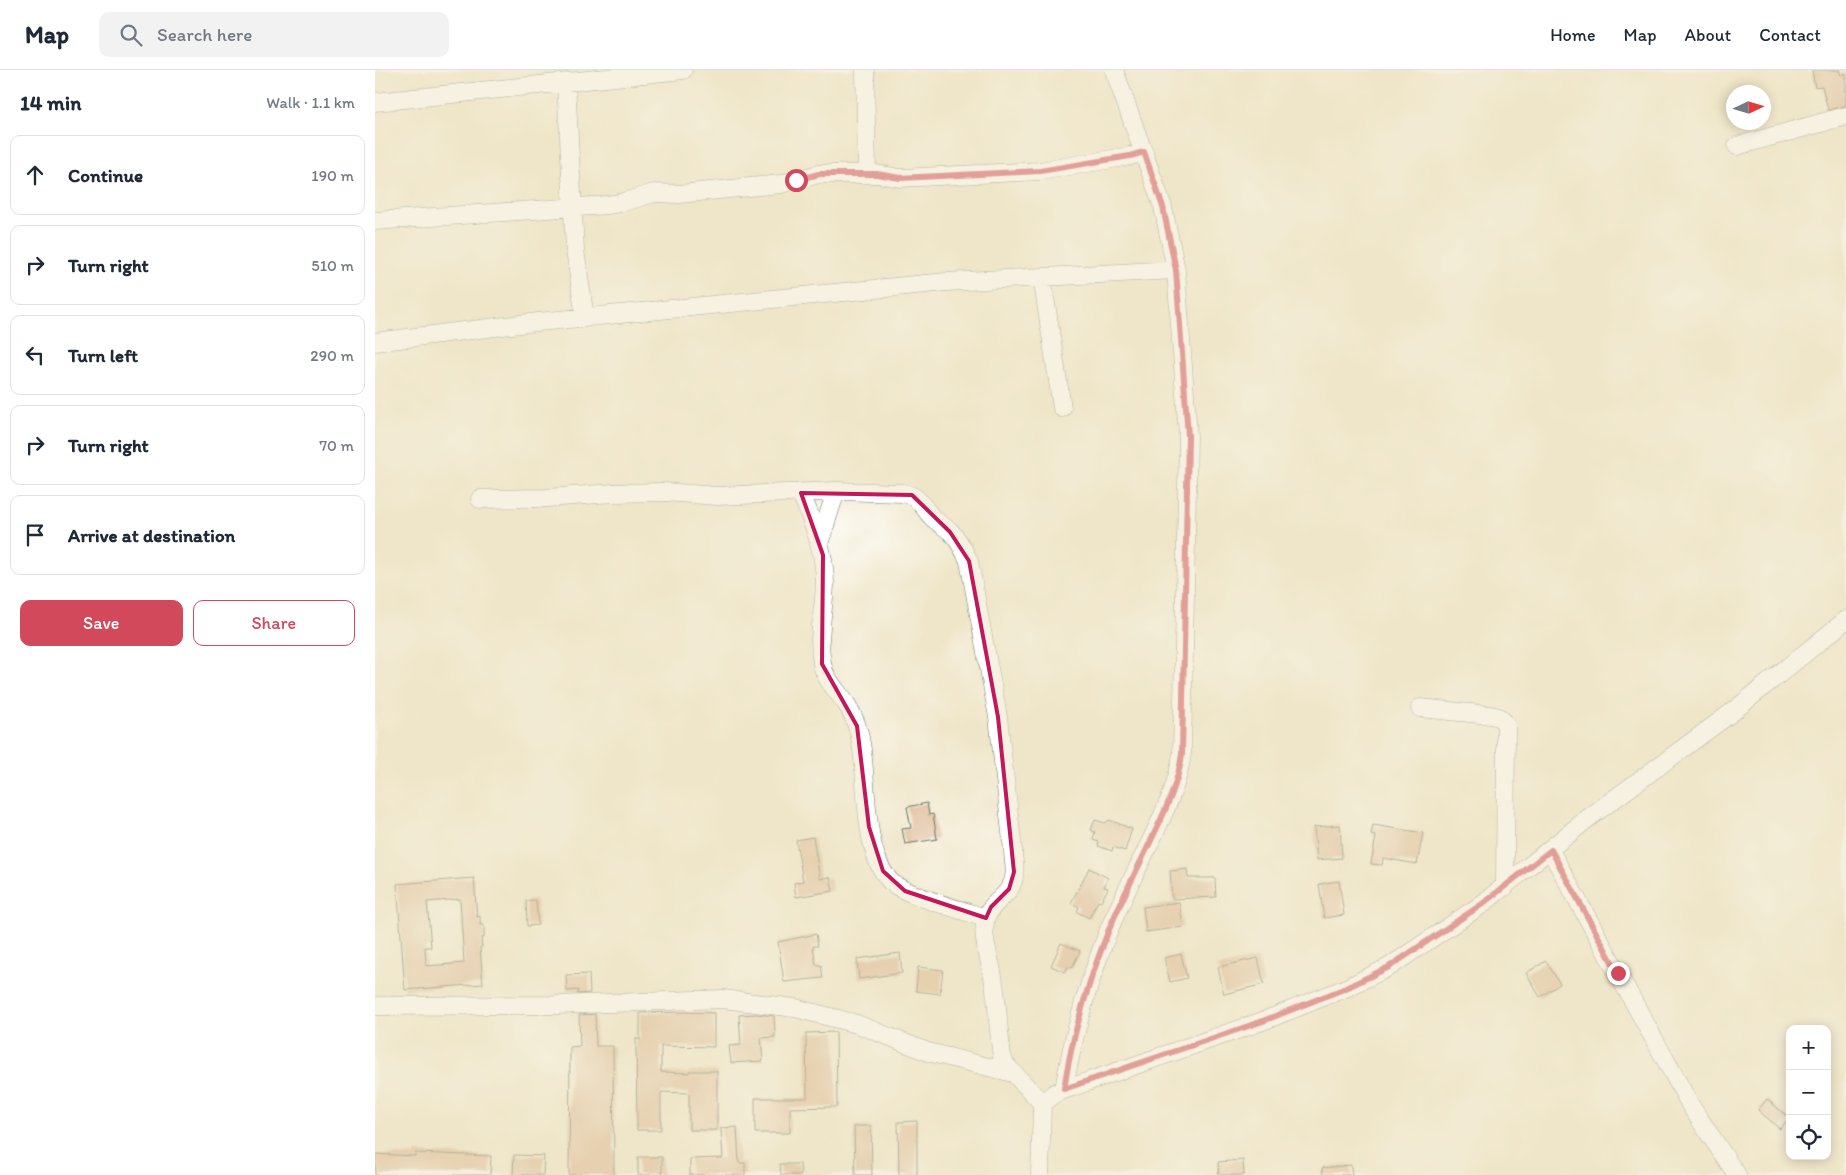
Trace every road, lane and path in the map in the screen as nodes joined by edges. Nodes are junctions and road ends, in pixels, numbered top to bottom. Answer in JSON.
{"nodes":[{"id":1,"x":683,"y":70,"type":"edge"},
{"id":2,"x":865,"y":70,"type":"edge"},
{"id":3,"x":1114,"y":70,"type":"edge"},
{"id":4,"x":566,"y":82,"type":"junction"},
{"id":5,"x":375,"y":102,"type":"edge"},
{"id":6,"x":1846,"y":116,"type":"edge"},
{"id":7,"x":1737,"y":146,"type":"dead end"},
{"id":8,"x":1144,"y":152,"type":"junction"},
{"id":9,"x":867,"y":174,"type":"junction"},
{"id":10,"x":573,"y":208,"type":"junction"},
{"id":11,"x":375,"y":221,"type":"edge"},
{"id":12,"x":1176,"y":270,"type":"junction"},
{"id":13,"x":1042,"y":277,"type":"junction"},
{"id":14,"x":585,"y":318,"type":"junction"},
{"id":15,"x":375,"y":342,"type":"edge"},
{"id":16,"x":1062,"y":408,"type":"dead end"},
{"id":17,"x":836,"y":491,"type":"junction"},
{"id":18,"x":801,"y":493,"type":"junction"},
{"id":19,"x":480,"y":499,"type":"dead end"},
{"id":20,"x":820,"y":541,"type":"junction"},
{"id":21,"x":1846,"y":620,"type":"edge"},
{"id":22,"x":1420,"y":708,"type":"dead end"},
{"id":23,"x":1551,"y":850,"type":"junction"},
{"id":24,"x":1505,"y":887,"type":"junction"},
{"id":25,"x":986,"y":918,"type":"junction"},
{"id":26,"x":375,"y":1006,"type":"edge"},
{"id":27,"x":1013,"y":1073,"type":"junction"},
{"id":28,"x":1064,"y":1089,"type":"junction"},
{"id":29,"x":1042,"y":1103,"type":"junction"},
{"id":30,"x":1040,"y":1175,"type":"edge"},
{"id":31,"x":1737,"y":1175,"type":"edge"}],
"edges":[{"from":1,"to":4,"type":"street"},
{"from":2,"to":9,"type":"street"},
{"from":3,"to":8,"type":"street"},
{"from":4,"to":5,"type":"street"},
{"from":4,"to":10,"type":"street"},
{"from":6,"to":7,"type":"street"},
{"from":8,"to":9,"type":"street"},
{"from":8,"to":12,"type":"street"},
{"from":9,"to":10,"type":"street"},
{"from":10,"to":11,"type":"street"},
{"from":10,"to":14,"type":"street"},
{"from":12,"to":13,"type":"street"},
{"from":12,"to":28,"type":"street"},
{"from":13,"to":14,"type":"street"},
{"from":13,"to":16,"type":"street"},
{"from":14,"to":15,"type":"street"},
{"from":17,"to":18,"type":"street"},
{"from":17,"to":20,"type":"street"},
{"from":17,"to":25,"type":"street"},
{"from":18,"to":19,"type":"street"},
{"from":18,"to":20,"type":"street"},
{"from":20,"to":25,"type":"street"},
{"from":21,"to":23,"type":"street"},
{"from":22,"to":24,"type":"street"},
{"from":23,"to":24,"type":"street"},
{"from":23,"to":31,"type":"street"},
{"from":24,"to":28,"type":"street"},
{"from":25,"to":27,"type":"street"},
{"from":26,"to":27,"type":"street"},
{"from":27,"to":29,"type":"street"},
{"from":28,"to":29,"type":"street"},
{"from":29,"to":30,"type":"street"}]}
